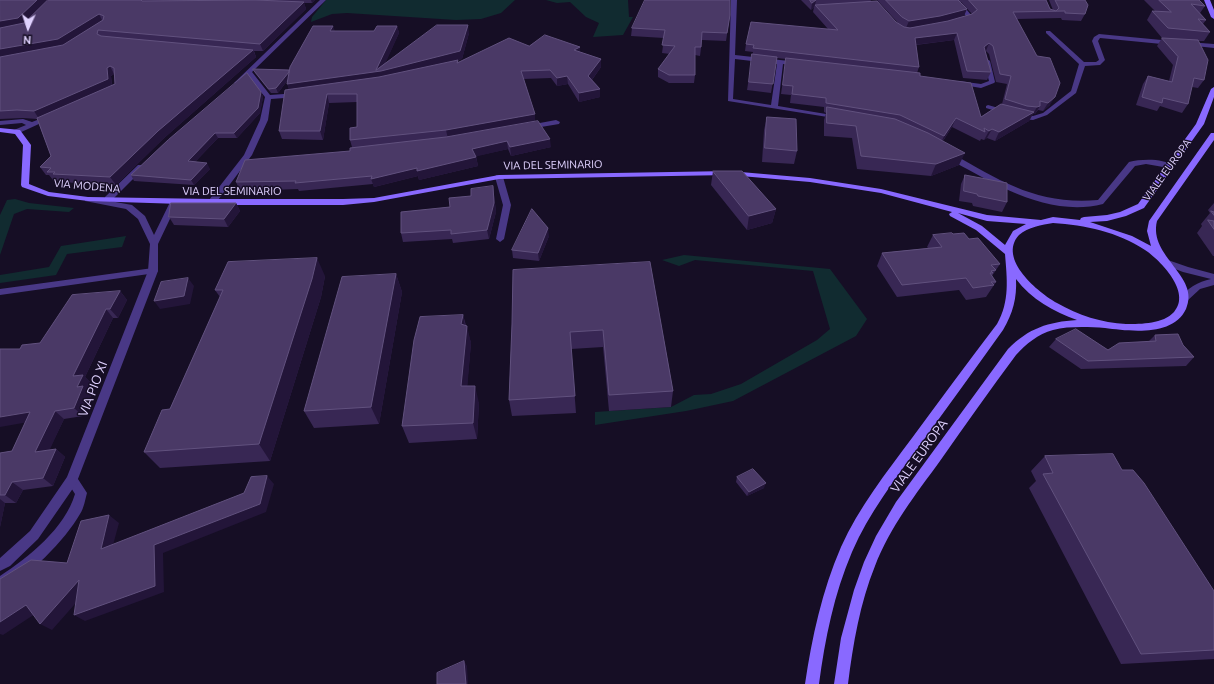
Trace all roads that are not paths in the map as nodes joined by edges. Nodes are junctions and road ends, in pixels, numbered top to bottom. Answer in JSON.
{"nodes":[{"id":1,"x":323,"y":0,"type":"edge"},
{"id":2,"x":734,"y":0,"type":"edge"},
{"id":3,"x":953,"y":0,"type":"edge"},
{"id":4,"x":1202,"y":0,"type":"edge"},
{"id":5,"x":1208,"y":2,"type":"edge"},
{"id":6,"x":309,"y":7,"type":"dead end"},
{"id":7,"x":316,"y":7,"type":"junction"},
{"id":8,"x":1214,"y":18,"type":"edge"},
{"id":9,"x":953,"y":23,"type":"edge"},
{"id":10,"x":1048,"y":32,"type":"dead end"},
{"id":11,"x":1214,"y":46,"type":"edge"},
{"id":12,"x":259,"y":54,"type":"edge"},
{"id":13,"x":985,"y":54,"type":"edge"},
{"id":14,"x":266,"y":55,"type":"junction"},
{"id":15,"x":732,"y":57,"type":"junction"},
{"id":16,"x":780,"y":62,"type":"junction"},
{"id":17,"x":1082,"y":64,"type":"junction"},
{"id":18,"x":804,"y":65,"type":"edge"},
{"id":19,"x":250,"y":72,"type":"junction"},
{"id":20,"x":950,"y":82,"type":"edge"},
{"id":21,"x":232,"y":87,"type":"edge"},
{"id":22,"x":1214,"y":89,"type":"edge"},
{"id":23,"x":307,"y":94,"type":"edge"},
{"id":24,"x":268,"y":96,"type":"junction"},
{"id":25,"x":774,"y":107,"type":"junction"},
{"id":26,"x":988,"y":107,"type":"dead end"},
{"id":27,"x":60,"y":113,"type":"edge"},
{"id":28,"x":848,"y":120,"type":"edge"},
{"id":29,"x":556,"y":122,"type":"dead end"},
{"id":30,"x":0,"y":123,"type":"edge"},
{"id":31,"x":32,"y":125,"type":"junction"},
{"id":32,"x":518,"y":129,"type":"edge"},
{"id":33,"x":0,"y":130,"type":"edge"},
{"id":34,"x":17,"y":132,"type":"junction"},
{"id":35,"x":1214,"y":135,"type":"edge"},
{"id":36,"x":945,"y":153,"type":"edge"},
{"id":37,"x":145,"y":163,"type":"edge"},
{"id":38,"x":255,"y":163,"type":"edge"},
{"id":39,"x":240,"y":164,"type":"junction"},
{"id":40,"x":1169,"y":166,"type":"junction"},
{"id":41,"x":499,"y":177,"type":"junction"},
{"id":42,"x":88,"y":199,"type":"junction"},
{"id":43,"x":108,"y":199,"type":"junction"},
{"id":44,"x":174,"y":202,"type":"junction"},
{"id":45,"x":212,"y":202,"type":"junction"},
{"id":46,"x":932,"y":205,"type":"junction"},
{"id":47,"x":1069,"y":220,"type":"junction"},
{"id":48,"x":1039,"y":222,"type":"junction"},
{"id":49,"x":500,"y":239,"type":"dead end"},
{"id":50,"x":154,"y":244,"type":"junction"},
{"id":51,"x":1009,"y":256,"type":"junction"},
{"id":52,"x":1163,"y":260,"type":"junction"},
{"id":53,"x":153,"y":271,"type":"junction"},
{"id":54,"x":1214,"y":277,"type":"edge"},
{"id":55,"x":1214,"y":282,"type":"edge"},
{"id":56,"x":1,"y":294,"type":"edge"},
{"id":57,"x":1184,"y":299,"type":"junction"},
{"id":58,"x":1104,"y":325,"type":"junction"},
{"id":59,"x":72,"y":480,"type":"junction"},
{"id":60,"x":0,"y":565,"type":"edge"},
{"id":61,"x":0,"y":584,"type":"edge"},
{"id":62,"x":812,"y":684,"type":"edge"},
{"id":63,"x":841,"y":684,"type":"edge"}],
"edges":[{"from":1,"to":7,"type":"street"},
{"from":2,"to":15,"type":"street"},
{"from":3,"to":9,"type":"street"},
{"from":4,"to":5,"type":"street"},
{"from":5,"to":8,"type":"main road"},
{"from":6,"to":7,"type":"street"},
{"from":7,"to":14,"type":"street"},
{"from":10,"to":17,"type":"street"},
{"from":11,"to":17,"type":"street"},
{"from":12,"to":14,"type":"street"},
{"from":13,"to":20,"type":"street"},
{"from":14,"to":19,"type":"street"},
{"from":15,"to":16,"type":"street"},
{"from":15,"to":25,"type":"street"},
{"from":16,"to":18,"type":"street"},
{"from":16,"to":25,"type":"street"},
{"from":17,"to":26,"type":"street"},
{"from":19,"to":21,"type":"street"},
{"from":19,"to":24,"type":"street"},
{"from":22,"to":40,"type":"main road","name":"VIALE EUROPA"},
{"from":23,"to":24,"type":"street"},
{"from":24,"to":39,"type":"street"},
{"from":25,"to":28,"type":"street"},
{"from":27,"to":31,"type":"street"},
{"from":29,"to":32,"type":"street"},
{"from":30,"to":31,"type":"street"},
{"from":31,"to":34,"type":"street"},
{"from":33,"to":34,"type":"main road"},
{"from":34,"to":42,"type":"main road","name":"VIA MODENA"},
{"from":35,"to":52,"type":"main road","name":"VIALE EUROPA"},
{"from":36,"to":40,"type":"street"},
{"from":37,"to":43,"type":"street"},
{"from":38,"to":39,"type":"street"},
{"from":39,"to":45,"type":"street"},
{"from":40,"to":47,"type":"main road","name":"VIALE EUROPA"},
{"from":41,"to":45,"type":"main road","name":"VIA DEL SEMINARIO"},
{"from":41,"to":46,"type":"main road","name":"VIA DEL SEMINARIO"},
{"from":41,"to":49,"type":"street"},
{"from":42,"to":43,"type":"main road","name":"VIA MODENA"},
{"from":42,"to":50,"type":"street"},
{"from":43,"to":44,"type":"main road","name":"VIA MODENA"},
{"from":44,"to":45,"type":"main road","name":"VIA DEL SEMINARIO"},
{"from":44,"to":50,"type":"street","name":"VIA PIO XI"},
{"from":46,"to":48,"type":"main road"},
{"from":46,"to":51,"type":"main road"},
{"from":47,"to":48,"type":"main road"},
{"from":47,"to":52,"type":"main road"},
{"from":48,"to":51,"type":"main road"},
{"from":50,"to":53,"type":"street","name":"VIA PIO XI"},
{"from":51,"to":58,"type":"main road"},
{"from":51,"to":62,"type":"main road","name":"VIALE EUROPA"},
{"from":52,"to":54,"type":"street"},
{"from":52,"to":57,"type":"main road"},
{"from":53,"to":56,"type":"street"},
{"from":53,"to":59,"type":"street","name":"VIA PIO XI"},
{"from":55,"to":57,"type":"street"},
{"from":57,"to":58,"type":"main road"},
{"from":58,"to":63,"type":"main road","name":"VIALE EUROPA"},
{"from":59,"to":60,"type":"street","name":"VIA PIO XI"},
{"from":59,"to":61,"type":"street"}]}
